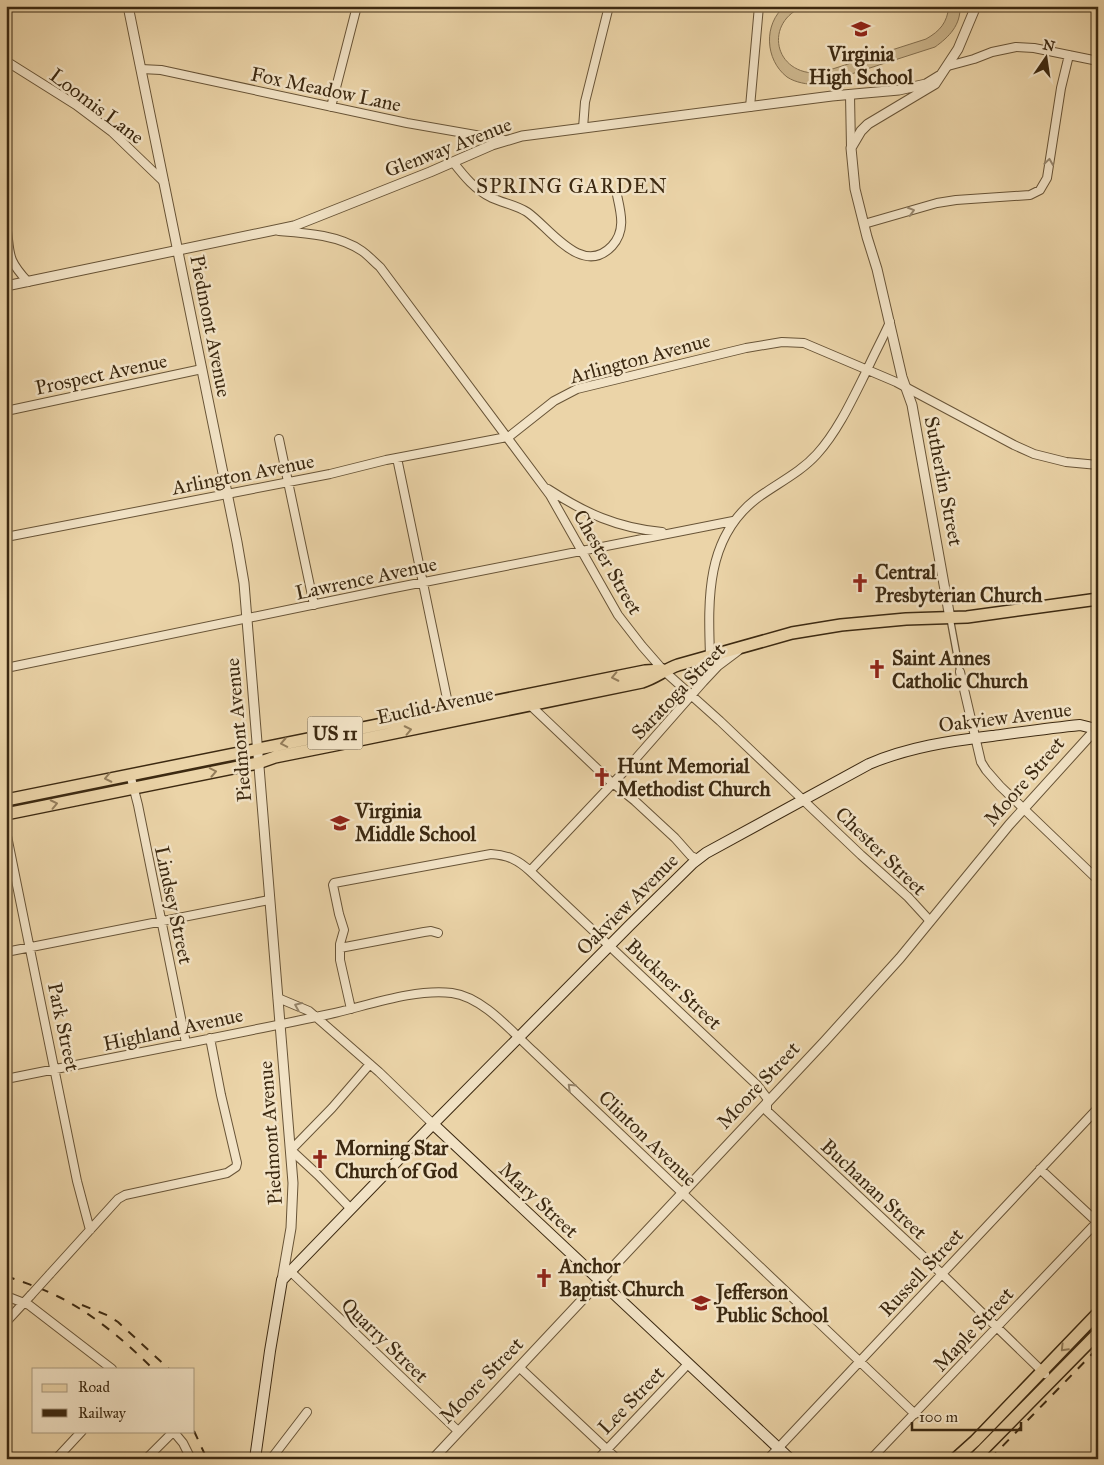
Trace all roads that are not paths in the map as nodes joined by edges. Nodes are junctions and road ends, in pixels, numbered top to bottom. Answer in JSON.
{"nodes":[{"id":1,"x":128,"y":6,"type":"edge"},
{"id":2,"x":357,"y":6,"type":"edge"},
{"id":3,"x":609,"y":6,"type":"edge"},
{"id":4,"x":759,"y":6,"type":"edge"},
{"id":5,"x":976,"y":6,"type":"edge"},
{"id":6,"x":1069,"y":55,"type":"junction"},
{"id":7,"x":6,"y":61,"type":"edge"},
{"id":8,"x":1098,"y":61,"type":"edge"},
{"id":9,"x":948,"y":66,"type":"junction"},
{"id":10,"x":141,"y":69,"type":"junction"},
{"id":11,"x":939,"y":76,"type":"junction"},
{"id":12,"x":850,"y":95,"type":"junction"},
{"id":13,"x":331,"y":107,"type":"junction"},
{"id":14,"x":750,"y":107,"type":"junction"},
{"id":15,"x":583,"y":128,"type":"junction"},
{"id":16,"x":504,"y":140,"type":"junction"},
{"id":17,"x":851,"y":148,"type":"junction"},
{"id":18,"x":453,"y":162,"type":"junction"},
{"id":19,"x":164,"y":182,"type":"junction"},
{"id":20,"x":617,"y":195,"type":"dead end"},
{"id":21,"x":6,"y":224,"type":"edge"},
{"id":22,"x":864,"y":224,"type":"junction"},
{"id":23,"x":272,"y":230,"type":"junction"},
{"id":24,"x":178,"y":250,"type":"junction"},
{"id":25,"x":28,"y":282,"type":"junction"},
{"id":26,"x":6,"y":286,"type":"edge"},
{"id":27,"x":890,"y":321,"type":"junction"},
{"id":28,"x":202,"y":369,"type":"junction"},
{"id":29,"x":867,"y":369,"type":"junction"},
{"id":30,"x":906,"y":388,"type":"junction"},
{"id":31,"x":6,"y":411,"type":"edge"},
{"id":32,"x":507,"y":437,"type":"junction"},
{"id":33,"x":280,"y":439,"type":"dead end"},
{"id":34,"x":397,"y":458,"type":"junction"},
{"id":35,"x":1098,"y":465,"type":"edge"},
{"id":36,"x":288,"y":482,"type":"junction"},
{"id":37,"x":544,"y":487,"type":"junction"},
{"id":38,"x":227,"y":493,"type":"junction"},
{"id":39,"x":733,"y":521,"type":"junction"},
{"id":40,"x":674,"y":532,"type":"junction"},
{"id":41,"x":6,"y":537,"type":"edge"},
{"id":42,"x":581,"y":551,"type":"junction"},
{"id":43,"x":423,"y":583,"type":"junction"},
{"id":44,"x":1098,"y":599,"type":"edge"},
{"id":45,"x":314,"y":605,"type":"junction"},
{"id":46,"x":247,"y":618,"type":"junction"},
{"id":47,"x":950,"y":618,"type":"junction"},
{"id":48,"x":748,"y":644,"type":"junction"},
{"id":49,"x":710,"y":656,"type":"junction"},
{"id":50,"x":6,"y":668,"type":"edge"},
{"id":51,"x":663,"y":670,"type":"junction"},
{"id":52,"x":960,"y":672,"type":"joint"},
{"id":53,"x":592,"y":687,"type":"junction"},
{"id":54,"x":691,"y":696,"type":"junction"},
{"id":55,"x":520,"y":697,"type":"junction"},
{"id":56,"x":530,"y":705,"type":"junction"},
{"id":57,"x":450,"y":716,"type":"junction"},
{"id":58,"x":386,"y":729,"type":"junction"},
{"id":59,"x":1097,"y":729,"type":"edge"},
{"id":60,"x":975,"y":738,"type":"junction"},
{"id":61,"x":257,"y":748,"type":"junction"},
{"id":62,"x":258,"y":763,"type":"junction"},
{"id":63,"x":130,"y":774,"type":"junction"},
{"id":64,"x":613,"y":783,"type":"junction"},
{"id":65,"x":133,"y":788,"type":"junction"},
{"id":66,"x":804,"y":799,"type":"junction"},
{"id":67,"x":6,"y":800,"type":"edge"},
{"id":68,"x":1024,"y":808,"type":"junction"},
{"id":69,"x":6,"y":814,"type":"edge"},
{"id":70,"x":6,"y":831,"type":"edge"},
{"id":71,"x":698,"y":859,"type":"junction"},
{"id":72,"x":530,"y":871,"type":"junction"},
{"id":73,"x":1098,"y":880,"type":"edge"},
{"id":74,"x":269,"y":900,"type":"junction"},
{"id":75,"x":161,"y":921,"type":"junction"},
{"id":76,"x":930,"y":921,"type":"junction"},
{"id":77,"x":438,"y":933,"type":"dead end"},
{"id":78,"x":609,"y":946,"type":"junction"},
{"id":79,"x":31,"y":947,"type":"junction"},
{"id":80,"x":340,"y":948,"type":"junction"},
{"id":81,"x":6,"y":952,"type":"edge"},
{"id":82,"x":278,"y":998,"type":"junction"},
{"id":83,"x":351,"y":1009,"type":"junction"},
{"id":84,"x":316,"y":1017,"type":"junction"},
{"id":85,"x":280,"y":1024,"type":"junction"},
{"id":86,"x":210,"y":1038,"type":"junction"},
{"id":87,"x":518,"y":1038,"type":"junction"},
{"id":88,"x":186,"y":1043,"type":"junction"},
{"id":89,"x":370,"y":1064,"type":"junction"},
{"id":90,"x":55,"y":1069,"type":"junction"},
{"id":91,"x":6,"y":1079,"type":"edge"},
{"id":92,"x":767,"y":1102,"type":"junction"},
{"id":93,"x":1098,"y":1108,"type":"edge"},
{"id":94,"x":433,"y":1124,"type":"junction"},
{"id":95,"x":291,"y":1150,"type":"junction"},
{"id":96,"x":1040,"y":1168,"type":"junction"},
{"id":97,"x":682,"y":1193,"type":"junction"},
{"id":98,"x":351,"y":1209,"type":"junction"},
{"id":99,"x":1097,"y":1221,"type":"edge"},
{"id":100,"x":90,"y":1230,"type":"junction"},
{"id":101,"x":290,"y":1271,"type":"junction"},
{"id":102,"x":942,"y":1274,"type":"junction"},
{"id":103,"x":282,"y":1280,"type":"junction"},
{"id":104,"x":600,"y":1281,"type":"junction"},
{"id":105,"x":6,"y":1296,"type":"edge"},
{"id":106,"x":24,"y":1302,"type":"junction"},
{"id":107,"x":1098,"y":1313,"type":"edge"},
{"id":108,"x":6,"y":1322,"type":"edge"},
{"id":109,"x":996,"y":1327,"type":"junction"},
{"id":110,"x":1098,"y":1333,"type":"edge"},
{"id":111,"x":860,"y":1361,"type":"junction"},
{"id":112,"x":688,"y":1364,"type":"junction"},
{"id":113,"x":519,"y":1367,"type":"junction"},
{"id":114,"x":111,"y":1368,"type":"edge"},
{"id":115,"x":1042,"y":1371,"type":"junction"},
{"id":116,"x":1051,"y":1381,"type":"junction"},
{"id":117,"x":307,"y":1412,"type":"dead end"},
{"id":118,"x":915,"y":1414,"type":"junction"},
{"id":119,"x":458,"y":1431,"type":"junction"},
{"id":120,"x":81,"y":1432,"type":"edge"},
{"id":121,"x":172,"y":1432,"type":"edge"},
{"id":122,"x":174,"y":1432,"type":"edge"},
{"id":123,"x":778,"y":1448,"type":"junction"},
{"id":124,"x":607,"y":1449,"type":"junction"},
{"id":125,"x":56,"y":1459,"type":"edge"},
{"id":126,"x":146,"y":1459,"type":"edge"},
{"id":127,"x":191,"y":1459,"type":"edge"},
{"id":128,"x":255,"y":1459,"type":"edge"},
{"id":129,"x":272,"y":1459,"type":"edge"},
{"id":130,"x":432,"y":1459,"type":"edge"},
{"id":131,"x":598,"y":1459,"type":"edge"},
{"id":132,"x":617,"y":1459,"type":"edge"},
{"id":133,"x":768,"y":1459,"type":"edge"},
{"id":134,"x":790,"y":1459,"type":"edge"},
{"id":135,"x":872,"y":1459,"type":"edge"},
{"id":136,"x":955,"y":1459,"type":"edge"},
{"id":137,"x":974,"y":1459,"type":"edge"}],
"edges":[{"from":1,"to":10,"type":"street","name":"Piedmont Avenue"},
{"from":2,"to":13,"type":"street"},
{"from":3,"to":15,"type":"street"},
{"from":4,"to":14,"type":"street"},
{"from":5,"to":9,"type":"street"},
{"from":6,"to":8,"type":"street"},
{"from":6,"to":9,"type":"street"},
{"from":22,"to":6,"type":"street","one_way":true},
{"from":7,"to":19,"type":"street","name":"Loomis Lane"},
{"from":9,"to":11,"type":"street"},
{"from":10,"to":13,"type":"street","name":"Fox Meadow Lane"},
{"from":10,"to":19,"type":"street","name":"Piedmont Avenue"},
{"from":11,"to":12,"type":"street","name":"Glenway Avenue"},
{"from":11,"to":17,"type":"street"},
{"from":12,"to":14,"type":"street","name":"Glenway Avenue"},
{"from":12,"to":17,"type":"street"},
{"from":13,"to":16,"type":"street","name":"Fox Meadow Lane"},
{"from":14,"to":15,"type":"street","name":"Glenway Avenue"},
{"from":15,"to":16,"type":"street","name":"Glenway Avenue"},
{"from":16,"to":18,"type":"street","name":"Glenway Avenue"},
{"from":17,"to":22,"type":"street","name":"Sutherlin Street"},
{"from":18,"to":20,"type":"street"},
{"from":18,"to":23,"type":"street","name":"Glenway Avenue"},
{"from":19,"to":24,"type":"street","name":"Piedmont Avenue"},
{"from":21,"to":25,"type":"street"},
{"from":22,"to":27,"type":"street","name":"Sutherlin Street"},
{"from":23,"to":24,"type":"street","name":"Glenway Avenue"},
{"from":23,"to":32,"type":"street","name":"Chester Street"},
{"from":24,"to":25,"type":"street","name":"Glenway Avenue"},
{"from":24,"to":28,"type":"street","name":"Piedmont Avenue"},
{"from":25,"to":26,"type":"street","name":"Glenway Avenue"},
{"from":27,"to":29,"type":"street"},
{"from":27,"to":30,"type":"street","name":"Sutherlin Street"},
{"from":28,"to":31,"type":"street","name":"Prospect Avenue"},
{"from":28,"to":38,"type":"street","name":"Piedmont Avenue"},
{"from":29,"to":30,"type":"street","name":"Arlington Avenue"},
{"from":29,"to":32,"type":"street","name":"Arlington Avenue"},
{"from":29,"to":39,"type":"street"},
{"from":30,"to":35,"type":"street","name":"Arlington Avenue"},
{"from":30,"to":47,"type":"street","name":"Sutherlin Street"},
{"from":32,"to":34,"type":"street","name":"Arlington Avenue"},
{"from":32,"to":37,"type":"street","name":"Chester Street"},
{"from":33,"to":36,"type":"street"},
{"from":34,"to":36,"type":"street","name":"Arlington Avenue"},
{"from":34,"to":43,"type":"street"},
{"from":36,"to":38,"type":"street","name":"Arlington Avenue"},
{"from":36,"to":45,"type":"street"},
{"from":37,"to":40,"type":"street"},
{"from":37,"to":42,"type":"street","name":"Chester Street"},
{"from":38,"to":41,"type":"street","name":"Arlington Avenue"},
{"from":38,"to":46,"type":"street","name":"Piedmont Avenue"},
{"from":39,"to":40,"type":"street","name":"Lawrence Avenue"},
{"from":39,"to":49,"type":"street"},
{"from":40,"to":42,"type":"street","name":"Lawrence Avenue"},
{"from":42,"to":43,"type":"street","name":"Lawrence Avenue"},
{"from":42,"to":51,"type":"street","name":"Chester Street"},
{"from":43,"to":45,"type":"street","name":"Lawrence Avenue"},
{"from":43,"to":57,"type":"street"},
{"from":44,"to":47,"type":"main road","name":"Euclid Avenue","number":"US 11"},
{"from":45,"to":46,"type":"street","name":"Lawrence Avenue"},
{"from":46,"to":50,"type":"street","name":"Lawrence Avenue"},
{"from":46,"to":61,"type":"street","name":"Piedmont Avenue"},
{"from":47,"to":48,"type":"main road","name":"Euclid Avenue","number":"US 11"},
{"from":47,"to":52,"type":"street","name":"Sutherlin Street"},
{"from":48,"to":49,"type":"main road","name":"Euclid Avenue","number":"US 11"},
{"from":48,"to":54,"type":"street","name":"Saratoga Street"},
{"from":49,"to":51,"type":"main road","name":"Euclid Avenue","number":"US 11"},
{"from":51,"to":53,"type":"main road","name":"Euclid Avenue","number":"US 11"},
{"from":51,"to":54,"type":"street","name":"Chester Street"},
{"from":52,"to":60,"type":"street","name":"Sutherlin Street"},
{"from":53,"to":55,"type":"main road","name":"Euclid Avenue","number":"US 11"},
{"from":53,"to":56,"type":"main road","name":"Euclid Avenue","number":"US 11"},
{"from":54,"to":64,"type":"street","name":"Saratoga Street"},
{"from":54,"to":66,"type":"street","name":"Chester Street"},
{"from":55,"to":56,"type":"street"},
{"from":55,"to":57,"type":"main road","name":"Euclid Avenue","number":"US 11"},
{"from":56,"to":57,"type":"main road","name":"Euclid Avenue","number":"US 11"},
{"from":56,"to":64,"type":"street"},
{"from":57,"to":58,"type":"main road","name":"Euclid Avenue","number":"US 11"},
{"from":58,"to":61,"type":"main road","name":"Euclid Avenue","number":"US 11","one_way":true},
{"from":58,"to":62,"type":"main road","name":"Euclid Avenue","number":"US 11"},
{"from":59,"to":60,"type":"main road","name":"Oakview Avenue"},
{"from":59,"to":68,"type":"street","name":"Moore Street"},
{"from":60,"to":66,"type":"main road","name":"Oakview Avenue"},
{"from":60,"to":68,"type":"street","name":"Sutherlin Street"},
{"from":61,"to":62,"type":"street","name":"Piedmont Avenue"},
{"from":61,"to":63,"type":"main road","name":"Euclid Avenue","number":"US 11"},
{"from":65,"to":62,"type":"main road","name":"Euclid Avenue","number":"US 11","one_way":true},
{"from":62,"to":74,"type":"street","name":"Piedmont Avenue"},
{"from":63,"to":65,"type":"street","name":"Lindsey Street"},
{"from":63,"to":67,"type":"main road","name":"Euclid Avenue","number":"US 11","one_way":true},
{"from":64,"to":71,"type":"street"},
{"from":64,"to":72,"type":"street","name":"Saratoga Street"},
{"from":69,"to":65,"type":"main road","name":"Euclid Avenue","number":"US 11","one_way":true},
{"from":65,"to":75,"type":"street","name":"Lindsey Street"},
{"from":66,"to":71,"type":"main road","name":"Oakview Avenue"},
{"from":66,"to":76,"type":"street","name":"Chester Street"},
{"from":68,"to":73,"type":"street","name":"Sutherlin Street"},
{"from":68,"to":76,"type":"street","name":"Moore Street"},
{"from":70,"to":79,"type":"street","name":"Park Street"},
{"from":71,"to":78,"type":"main road","name":"Oakview Avenue"},
{"from":72,"to":78,"type":"street","name":"Buckner Street"},
{"from":72,"to":80,"type":"street","name":"Buckner Street"},
{"from":74,"to":75,"type":"street"},
{"from":74,"to":82,"type":"street","name":"Piedmont Avenue"},
{"from":75,"to":79,"type":"street"},
{"from":75,"to":88,"type":"street","name":"Lindsey Street"},
{"from":76,"to":92,"type":"street","name":"Moore Street"},
{"from":77,"to":80,"type":"street"},
{"from":78,"to":87,"type":"main road","name":"Oakview Avenue"},
{"from":78,"to":92,"type":"street","name":"Buckner Street"},
{"from":79,"to":81,"type":"street"},
{"from":79,"to":90,"type":"street","name":"Park Street"},
{"from":80,"to":83,"type":"street"},
{"from":84,"to":82,"type":"street","name":"Mary Street","one_way":true},
{"from":82,"to":85,"type":"street","name":"Piedmont Avenue"},
{"from":83,"to":84,"type":"street","name":"Clinton Avenue"},
{"from":83,"to":87,"type":"street","name":"Clinton Avenue"},
{"from":84,"to":85,"type":"street","name":"Highland Avenue"},
{"from":84,"to":89,"type":"street","name":"Mary Street"},
{"from":85,"to":86,"type":"street","name":"Highland Avenue"},
{"from":85,"to":95,"type":"street","name":"Piedmont Avenue"},
{"from":86,"to":88,"type":"street","name":"Highland Avenue"},
{"from":86,"to":100,"type":"street"},
{"from":87,"to":94,"type":"main road","name":"Oakview Avenue"},
{"from":97,"to":87,"type":"street","name":"Clinton Avenue","one_way":true},
{"from":88,"to":90,"type":"street","name":"Highland Avenue"},
{"from":89,"to":94,"type":"street","name":"Mary Street"},
{"from":89,"to":95,"type":"street"},
{"from":90,"to":91,"type":"street","name":"Highland Avenue"},
{"from":90,"to":100,"type":"street","name":"Park Street"},
{"from":92,"to":97,"type":"street","name":"Moore Street"},
{"from":92,"to":102,"type":"street","name":"Buchanan Street"},
{"from":93,"to":96,"type":"street","name":"Russell Street"},
{"from":94,"to":98,"type":"main road","name":"Oakview Avenue"},
{"from":94,"to":104,"type":"main road","name":"Mary Street"},
{"from":95,"to":98,"type":"street"},
{"from":95,"to":103,"type":"street","name":"Piedmont Avenue"},
{"from":96,"to":99,"type":"street"},
{"from":96,"to":102,"type":"street","name":"Russell Street"},
{"from":97,"to":104,"type":"street","name":"Moore Street"},
{"from":97,"to":111,"type":"street","name":"Clinton Avenue"},
{"from":98,"to":101,"type":"main road","name":"Oakview Avenue"},
{"from":99,"to":109,"type":"street","name":"Maple Street"},
{"from":100,"to":106,"type":"street","bridge":true},
{"from":101,"to":103,"type":"main road","name":"Oakview Avenue"},
{"from":101,"to":119,"type":"street","name":"Quarry Street"},
{"from":102,"to":109,"type":"street","name":"Buchanan Street"},
{"from":102,"to":111,"type":"street","name":"Russell Street"},
{"from":103,"to":128,"type":"main road","name":"Piedmont Avenue"},
{"from":104,"to":112,"type":"main road","name":"Mary Street"},
{"from":104,"to":113,"type":"street","name":"Moore Street"},
{"from":105,"to":106,"type":"street"},
{"from":106,"to":108,"type":"street"},
{"from":106,"to":114,"type":"street"},
{"from":107,"to":115,"type":"main road","one_way":true},
{"from":109,"to":115,"type":"street","name":"Buchanan Street"},
{"from":109,"to":118,"type":"street","name":"Maple Street"},
{"from":110,"to":116,"type":"main road"},
{"from":111,"to":118,"type":"street","name":"Clinton Avenue"},
{"from":111,"to":123,"type":"street","name":"Russell Street"},
{"from":112,"to":123,"type":"main road","name":"Mary Street"},
{"from":112,"to":124,"type":"street","name":"Lee Street"},
{"from":113,"to":119,"type":"street","name":"Moore Street"},
{"from":113,"to":124,"type":"street"},
{"from":115,"to":116,"type":"street","name":"Buchanan Street"},
{"from":115,"to":136,"type":"main road"},
{"from":116,"to":137,"type":"main road"},
{"from":117,"to":129,"type":"street"},
{"from":118,"to":135,"type":"street","name":"Maple Street"},
{"from":119,"to":130,"type":"street","name":"Moore Street"},
{"from":120,"to":125,"type":"street"},
{"from":121,"to":126,"type":"street"},
{"from":122,"to":127,"type":"street"},
{"from":123,"to":133,"type":"street","name":"Russell Street"},
{"from":123,"to":134,"type":"main road","name":"Mary Street"},
{"from":124,"to":131,"type":"street","name":"Lee Street"},
{"from":124,"to":132,"type":"street"}]}
